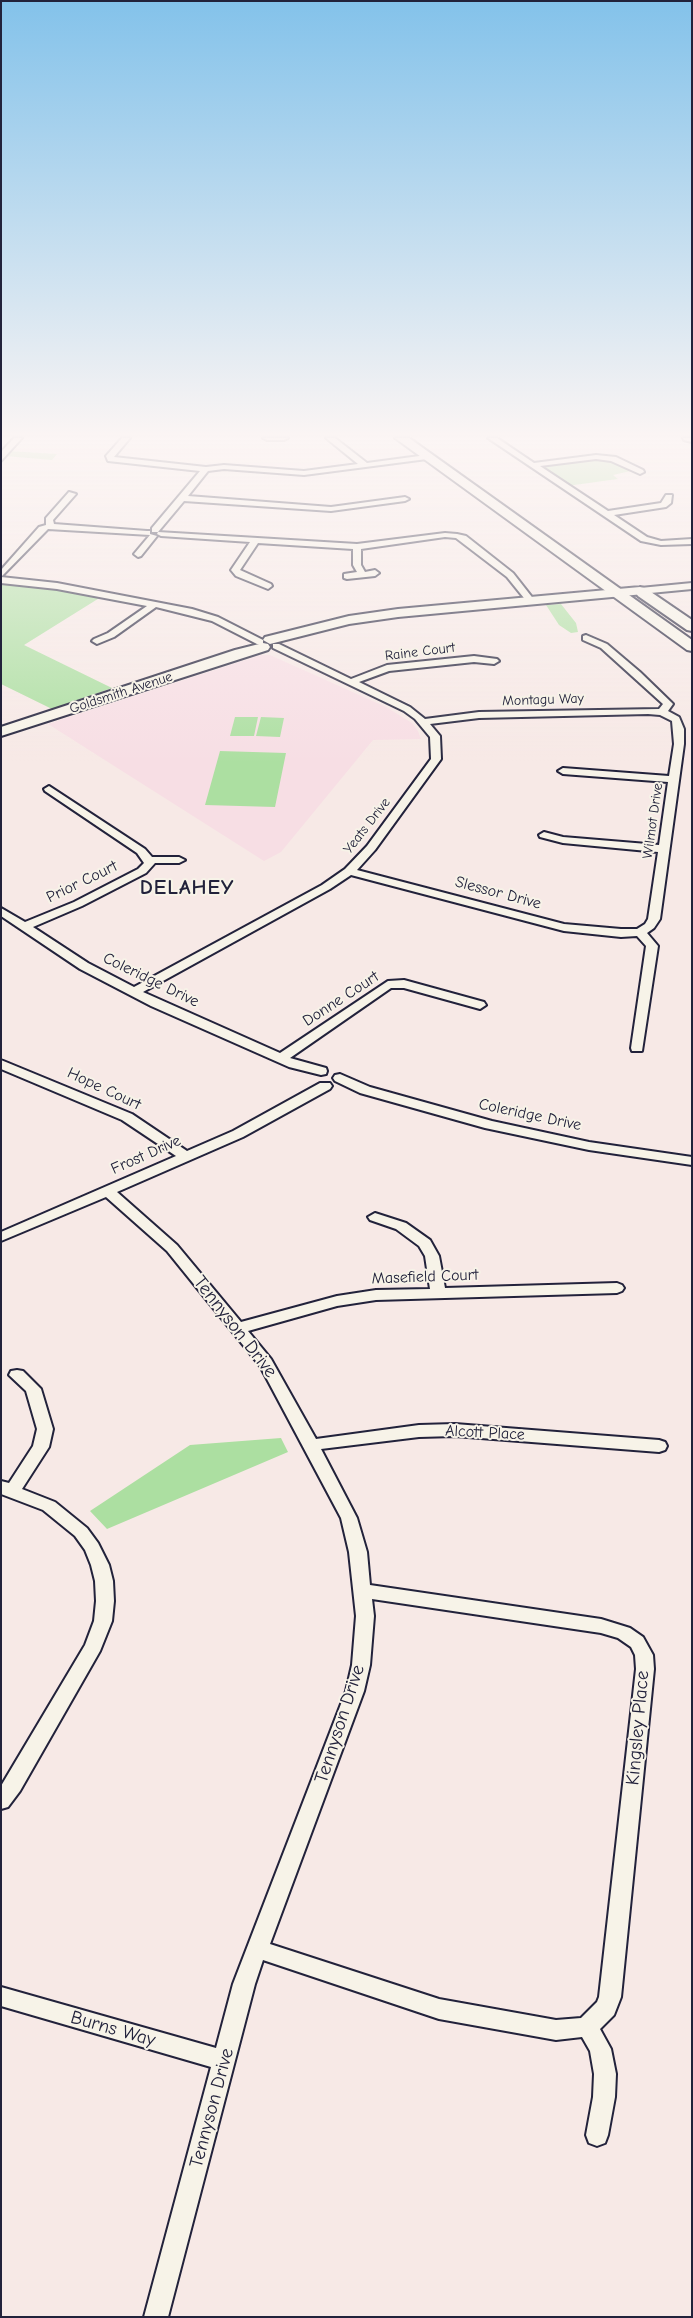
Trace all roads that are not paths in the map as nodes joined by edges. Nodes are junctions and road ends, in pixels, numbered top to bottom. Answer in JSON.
{"nodes":[{"id":1,"x":27,"y":546,"type":"edge"},
{"id":2,"x":144,"y":546,"type":"edge"},
{"id":3,"x":252,"y":546,"type":"edge"},
{"id":4,"x":345,"y":546,"type":"edge"},
{"id":5,"x":364,"y":546,"type":"edge"},
{"id":6,"x":473,"y":546,"type":"edge"},
{"id":7,"x":552,"y":546,"type":"edge"},
{"id":8,"x":357,"y":547,"type":"junction"},
{"id":9,"x":138,"y":554,"type":"junction"},
{"id":10,"x":126,"y":555,"type":"dead end"},
{"id":11,"x":148,"y":556,"type":"dead end"},
{"id":12,"x":375,"y":573,"type":"dead end"},
{"id":13,"x":362,"y":574,"type":"junction"},
{"id":14,"x":1,"y":575,"type":"edge"},
{"id":15,"x":347,"y":576,"type":"dead end"},
{"id":16,"x":1,"y":580,"type":"edge"},
{"id":17,"x":625,"y":580,"type":"dead end"},
{"id":18,"x":278,"y":586,"type":"dead end"},
{"id":19,"x":692,"y":586,"type":"edge"},
{"id":20,"x":640,"y":591,"type":"junction"},
{"id":21,"x":617,"y":593,"type":"junction"},
{"id":22,"x":530,"y":601,"type":"junction"},
{"id":23,"x":155,"y":604,"type":"junction"},
{"id":24,"x":692,"y":627,"type":"edge"},
{"id":25,"x":586,"y":638,"type":"dead end"},
{"id":26,"x":97,"y":641,"type":"dead end"},
{"id":27,"x":267,"y":644,"type":"junction"},
{"id":28,"x":692,"y":646,"type":"edge"},
{"id":29,"x":494,"y":661,"type":"dead end"},
{"id":30,"x":351,"y":682,"type":"junction"},
{"id":31,"x":662,"y":712,"type":"junction"},
{"id":32,"x":425,"y":722,"type":"junction"},
{"id":33,"x":2,"y":731,"type":"edge"},
{"id":34,"x":563,"y":771,"type":"dead end"},
{"id":35,"x":673,"y":779,"type":"junction"},
{"id":36,"x":49,"y":789,"type":"dead end"},
{"id":37,"x":544,"y":836,"type":"dead end"},
{"id":38,"x":664,"y":849,"type":"junction"},
{"id":39,"x":150,"y":860,"type":"junction"},
{"id":40,"x":179,"y":860,"type":"dead end"},
{"id":41,"x":349,"y":871,"type":"junction"},
{"id":42,"x":1,"y":911,"type":"edge"},
{"id":43,"x":23,"y":927,"type":"junction"},
{"id":44,"x":640,"y":932,"type":"junction"},
{"id":45,"x":134,"y":992,"type":"junction"},
{"id":46,"x":480,"y":1005,"type":"dead end"},
{"id":47,"x":637,"y":1048,"type":"dead end"},
{"id":48,"x":281,"y":1058,"type":"junction"},
{"id":49,"x":1,"y":1064,"type":"edge"},
{"id":50,"x":324,"y":1080,"type":"junction"},
{"id":51,"x":186,"y":1157,"type":"junction"},
{"id":52,"x":691,"y":1161,"type":"edge"},
{"id":53,"x":108,"y":1191,"type":"junction"},
{"id":54,"x":375,"y":1217,"type":"dead end"},
{"id":55,"x":1,"y":1237,"type":"edge"},
{"id":56,"x":616,"y":1288,"type":"dead end"},
{"id":57,"x":438,"y":1293,"type":"junction"},
{"id":58,"x":239,"y":1328,"type":"junction"},
{"id":59,"x":17,"y":1375,"type":"dead end"},
{"id":60,"x":312,"y":1446,"type":"junction"},
{"id":61,"x":660,"y":1446,"type":"dead end"},
{"id":62,"x":7,"y":1488,"type":"edge"},
{"id":63,"x":363,"y":1591,"type":"junction"},
{"id":64,"x":1,"y":1801,"type":"edge"},
{"id":65,"x":257,"y":1949,"type":"junction"},
{"id":66,"x":1,"y":1996,"type":"edge"},
{"id":67,"x":587,"y":2026,"type":"junction"},
{"id":68,"x":225,"y":2060,"type":"junction"},
{"id":69,"x":597,"y":2135,"type":"dead end"},
{"id":70,"x":156,"y":2317,"type":"edge"}],
"edges":[{"from":1,"to":14,"type":"street"},
{"from":2,"to":9,"type":"street"},
{"from":3,"to":18,"type":"street"},
{"from":4,"to":8,"type":"street"},
{"from":5,"to":8,"type":"street"},
{"from":6,"to":22,"type":"street"},
{"from":7,"to":21,"type":"main road"},
{"from":8,"to":13,"type":"street"},
{"from":9,"to":10,"type":"street"},
{"from":9,"to":11,"type":"street"},
{"from":12,"to":13,"type":"street"},
{"from":13,"to":15,"type":"street"},
{"from":16,"to":23,"type":"street","name":"Yeats Drive"},
{"from":17,"to":20,"type":"main road"},
{"from":19,"to":20,"type":"street"},
{"from":20,"to":21,"type":"street","name":"Goldsmith Avenue"},
{"from":20,"to":24,"type":"main road"},
{"from":21,"to":22,"type":"street","name":"Goldsmith Avenue"},
{"from":21,"to":28,"type":"main road"},
{"from":22,"to":27,"type":"street","name":"Goldsmith Avenue"},
{"from":23,"to":26,"type":"street"},
{"from":23,"to":27,"type":"street","name":"Yeats Drive"},
{"from":25,"to":31,"type":"street"},
{"from":27,"to":30,"type":"street","name":"Yeats Drive"},
{"from":27,"to":33,"type":"street","name":"Goldsmith Avenue"},
{"from":29,"to":30,"type":"street","name":"Raine Court"},
{"from":30,"to":32,"type":"street","name":"Yeats Drive"},
{"from":31,"to":32,"type":"street","name":"Montagu Way"},
{"from":31,"to":35,"type":"street","name":"Wilmot Drive"},
{"from":32,"to":41,"type":"street","name":"Yeats Drive"},
{"from":34,"to":35,"type":"street"},
{"from":35,"to":38,"type":"street","name":"Wilmot Drive"},
{"from":36,"to":39,"type":"street","name":"Prior Court"},
{"from":37,"to":38,"type":"street"},
{"from":38,"to":44,"type":"street","name":"Wilmot Drive"},
{"from":39,"to":40,"type":"street"},
{"from":39,"to":43,"type":"street","name":"Prior Court"},
{"from":41,"to":44,"type":"street","name":"Slessor Drive"},
{"from":41,"to":45,"type":"street","name":"Yeats Drive"},
{"from":42,"to":43,"type":"street","name":"Coleridge Drive"},
{"from":43,"to":45,"type":"street","name":"Coleridge Drive"},
{"from":44,"to":47,"type":"street"},
{"from":45,"to":48,"type":"street","name":"Coleridge Drive"},
{"from":46,"to":48,"type":"street","name":"Donne Court"},
{"from":48,"to":50,"type":"street","name":"Coleridge Drive"},
{"from":49,"to":51,"type":"street","name":"Hope Court"},
{"from":50,"to":51,"type":"street","name":"Frost Drive"},
{"from":50,"to":52,"type":"street","name":"Coleridge Drive"},
{"from":51,"to":53,"type":"street","name":"Frost Drive"},
{"from":53,"to":55,"type":"street","name":"Frost Drive"},
{"from":53,"to":58,"type":"street","name":"Tennyson Drive"},
{"from":54,"to":57,"type":"street"},
{"from":56,"to":57,"type":"street","name":"Masefield Court"},
{"from":57,"to":58,"type":"street","name":"Masefield Court"},
{"from":58,"to":60,"type":"street","name":"Tennyson Drive"},
{"from":59,"to":62,"type":"street"},
{"from":60,"to":61,"type":"street","name":"Alcott Place"},
{"from":60,"to":63,"type":"street","name":"Tennyson Drive"},
{"from":62,"to":64,"type":"street"},
{"from":63,"to":65,"type":"street","name":"Tennyson Drive"},
{"from":63,"to":67,"type":"street","name":"Kingsley Place"},
{"from":65,"to":67,"type":"street"},
{"from":65,"to":68,"type":"street","name":"Tennyson Drive"},
{"from":66,"to":68,"type":"street","name":"Burns Way"},
{"from":67,"to":69,"type":"street"},
{"from":68,"to":70,"type":"street","name":"Tennyson Drive"}]}
